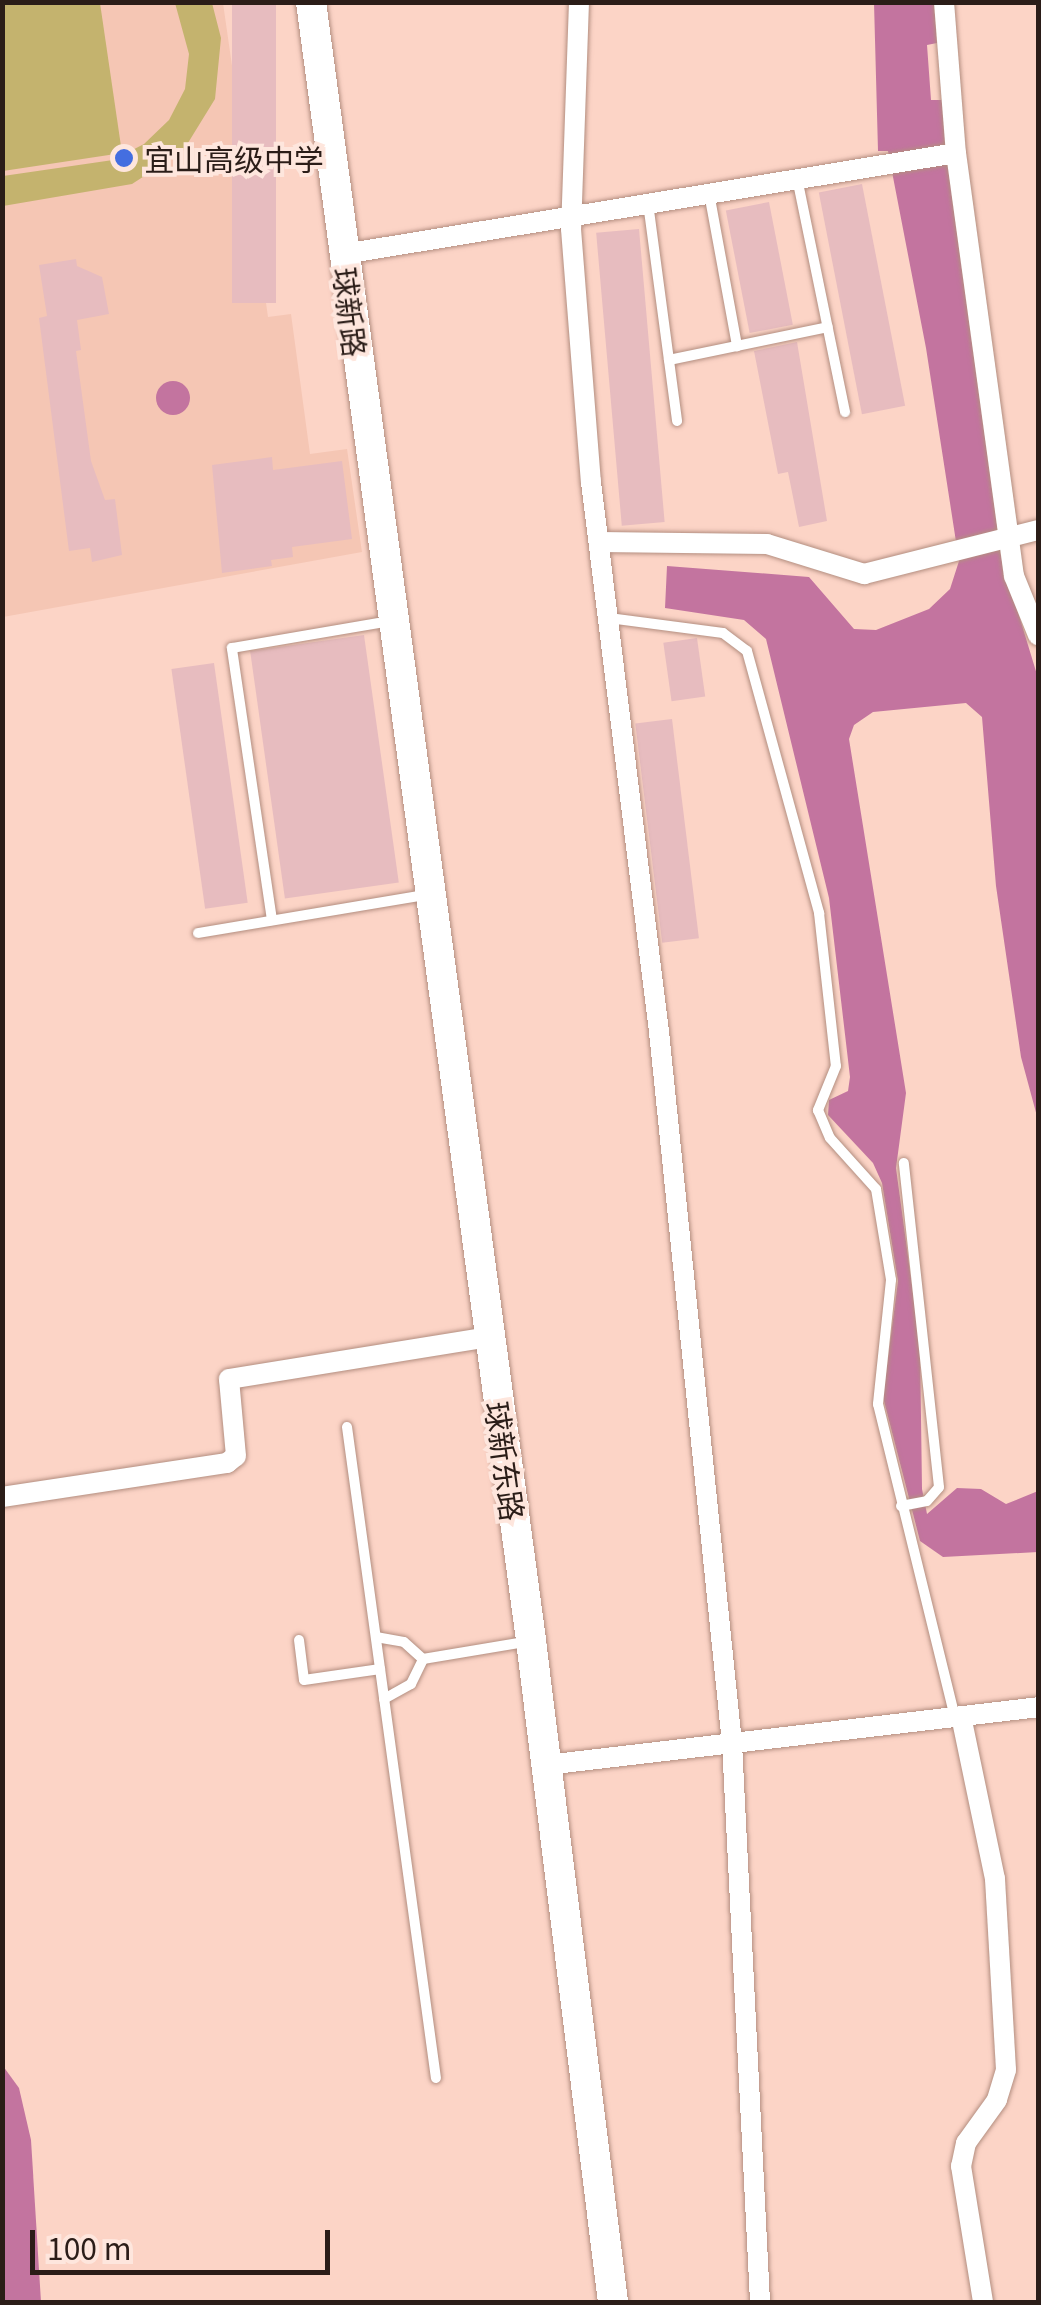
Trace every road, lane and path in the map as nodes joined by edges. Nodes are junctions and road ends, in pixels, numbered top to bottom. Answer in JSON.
{"nodes":[{"id":1,"x":311,"y":2,"type":"edge"},
{"id":2,"x":579,"y":2,"type":"edge"},
{"id":3,"x":944,"y":2,"type":"edge"},
{"id":4,"x":953,"y":153,"type":"junction"},
{"id":5,"x":797,"y":176,"type":"junction"},
{"id":6,"x":709,"y":192,"type":"junction"},
{"id":7,"x":648,"y":202,"type":"junction"},
{"id":8,"x":571,"y":216,"type":"junction"},
{"id":9,"x":344,"y":254,"type":"junction"},
{"id":10,"x":828,"y":327,"type":"junction"},
{"id":11,"x":737,"y":346,"type":"junction"},
{"id":12,"x":669,"y":360,"type":"junction"},
{"id":13,"x":845,"y":412,"type":"dead end"},
{"id":14,"x":677,"y":421,"type":"dead end"},
{"id":15,"x":1038,"y":530,"type":"edge"},
{"id":16,"x":1006,"y":535,"type":"junction"},
{"id":17,"x":599,"y":542,"type":"junction"},
{"id":18,"x":608,"y":618,"type":"junction"},
{"id":19,"x":392,"y":621,"type":"junction"},
{"id":20,"x":1038,"y":636,"type":"edge"},
{"id":21,"x":428,"y":895,"type":"junction"},
{"id":22,"x":272,"y":920,"type":"junction"},
{"id":23,"x":198,"y":933,"type":"dead end"},
{"id":24,"x":904,"y":1163,"type":"dead end"},
{"id":25,"x":488,"y":1337,"type":"junction"},
{"id":26,"x":347,"y":1428,"type":"dead end"},
{"id":27,"x":2,"y":1497,"type":"edge"},
{"id":28,"x":906,"y":1506,"type":"junction"},
{"id":29,"x":376,"y":1637,"type":"junction"},
{"id":30,"x":299,"y":1640,"type":"dead end"},
{"id":31,"x":531,"y":1641,"type":"junction"},
{"id":32,"x":423,"y":1659,"type":"junction"},
{"id":33,"x":380,"y":1669,"type":"junction"},
{"id":34,"x":384,"y":1699,"type":"junction"},
{"id":35,"x":1038,"y":1707,"type":"edge"},
{"id":36,"x":958,"y":1717,"type":"junction"},
{"id":37,"x":732,"y":1743,"type":"junction"},
{"id":38,"x":546,"y":1765,"type":"junction"},
{"id":39,"x":436,"y":2078,"type":"dead end"},
{"id":40,"x":613,"y":2302,"type":"edge"},
{"id":41,"x":760,"y":2302,"type":"edge"},
{"id":42,"x":983,"y":2302,"type":"edge"}],
"edges":[{"from":1,"to":9,"type":"street","name":"球新路"},
{"from":2,"to":8,"type":"street"},
{"from":3,"to":4,"type":"street"},
{"from":4,"to":5,"type":"street"},
{"from":4,"to":16,"type":"street"},
{"from":5,"to":6,"type":"street"},
{"from":5,"to":10,"type":"lane"},
{"from":6,"to":7,"type":"street"},
{"from":6,"to":11,"type":"lane"},
{"from":7,"to":8,"type":"street"},
{"from":7,"to":12,"type":"lane"},
{"from":8,"to":9,"type":"street"},
{"from":8,"to":17,"type":"street"},
{"from":9,"to":19,"type":"street","name":"球新路"},
{"from":10,"to":11,"type":"lane"},
{"from":10,"to":13,"type":"lane"},
{"from":11,"to":12,"type":"lane"},
{"from":12,"to":14,"type":"lane"},
{"from":15,"to":16,"type":"street"},
{"from":16,"to":17,"type":"street"},
{"from":16,"to":20,"type":"street"},
{"from":17,"to":18,"type":"street"},
{"from":18,"to":28,"type":"lane"},
{"from":18,"to":37,"type":"street"},
{"from":19,"to":21,"type":"street","name":"球新东路"},
{"from":19,"to":22,"type":"lane"},
{"from":21,"to":22,"type":"lane"},
{"from":21,"to":25,"type":"street","name":"球新东路"},
{"from":22,"to":23,"type":"lane"},
{"from":24,"to":28,"type":"lane"},
{"from":25,"to":27,"type":"street"},
{"from":25,"to":31,"type":"street","name":"球新东路"},
{"from":26,"to":29,"type":"lane"},
{"from":28,"to":36,"type":"lane"},
{"from":29,"to":32,"type":"lane"},
{"from":29,"to":33,"type":"lane"},
{"from":30,"to":33,"type":"lane"},
{"from":31,"to":32,"type":"lane"},
{"from":31,"to":38,"type":"street","name":"球新东路"},
{"from":32,"to":34,"type":"lane"},
{"from":33,"to":34,"type":"lane"},
{"from":34,"to":39,"type":"lane"},
{"from":35,"to":36,"type":"street"},
{"from":36,"to":37,"type":"street"},
{"from":36,"to":42,"type":"street"},
{"from":37,"to":38,"type":"street"},
{"from":37,"to":41,"type":"street"},
{"from":38,"to":40,"type":"street","name":"球新东路"}]}
